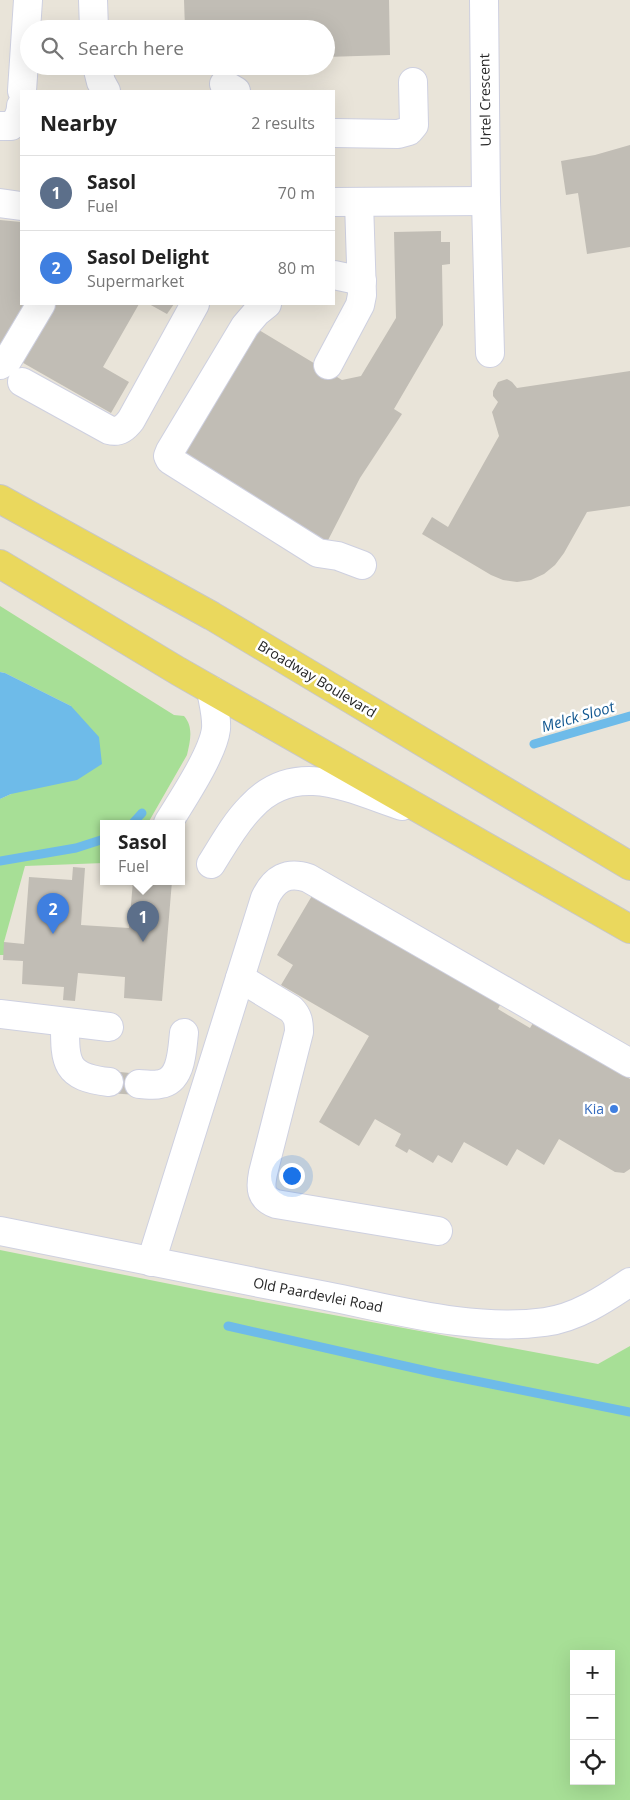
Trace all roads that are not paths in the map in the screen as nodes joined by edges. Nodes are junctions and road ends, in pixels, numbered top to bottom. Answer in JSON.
{"nodes":[{"id":1,"x":28,"y":0,"type":"edge"},
{"id":2,"x":93,"y":0,"type":"edge"},
{"id":3,"x":484,"y":0,"type":"edge"},
{"id":4,"x":27,"y":20,"type":"edge"},
{"id":5,"x":94,"y":20,"type":"edge"},
{"id":6,"x":23,"y":75,"type":"edge"},
{"id":7,"x":99,"y":75,"type":"edge"},
{"id":8,"x":414,"y":82,"type":"dead end"},
{"id":9,"x":22,"y":90,"type":"edge"},
{"id":10,"x":105,"y":90,"type":"edge"},
{"id":11,"x":20,"y":113,"type":"edge"},
{"id":12,"x":0,"y":126,"type":"edge"},
{"id":13,"x":335,"y":133,"type":"edge"},
{"id":14,"x":486,"y":200,"type":"junction"},
{"id":15,"x":0,"y":202,"type":"edge"},
{"id":16,"x":346,"y":202,"type":"edge"},
{"id":17,"x":20,"y":206,"type":"edge"},
{"id":18,"x":335,"y":275,"type":"edge"},
{"id":19,"x":362,"y":281,"type":"junction"},
{"id":20,"x":40,"y":305,"type":"edge"},
{"id":21,"x":194,"y":305,"type":"edge"},
{"id":22,"x":266,"y":305,"type":"edge"},
{"id":23,"x":490,"y":353,"type":"dead end"},
{"id":24,"x":0,"y":365,"type":"edge"},
{"id":25,"x":328,"y":365,"type":"dead end"},
{"id":26,"x":22,"y":382,"type":"dead end"},
{"id":27,"x":0,"y":499,"type":"edge"},
{"id":28,"x":0,"y":564,"type":"edge"},
{"id":29,"x":362,"y":564,"type":"dead end"},
{"id":30,"x":211,"y":690,"type":"junction"},
{"id":31,"x":430,"y":814,"type":"junction"},
{"id":32,"x":170,"y":820,"type":"edge"},
{"id":33,"x":211,"y":864,"type":"dead end"},
{"id":34,"x":630,"y":866,"type":"edge"},
{"id":35,"x":630,"y":929,"type":"edge"},
{"id":36,"x":240,"y":978,"type":"junction"},
{"id":37,"x":0,"y":1014,"type":"edge"},
{"id":38,"x":65,"y":1022,"type":"junction"},
{"id":39,"x":109,"y":1027,"type":"dead end"},
{"id":40,"x":184,"y":1033,"type":"dead end"},
{"id":41,"x":630,"y":1063,"type":"edge"},
{"id":42,"x":109,"y":1082,"type":"dead end"},
{"id":43,"x":139,"y":1084,"type":"dead end"},
{"id":44,"x":0,"y":1231,"type":"edge"},
{"id":45,"x":438,"y":1231,"type":"dead end"},
{"id":46,"x":151,"y":1262,"type":"junction"},
{"id":47,"x":630,"y":1282,"type":"edge"}],
"edges":[{"from":1,"to":4,"type":"street"},
{"from":2,"to":5,"type":"street"},
{"from":3,"to":14,"type":"street","name":"Urtel Crescent"},
{"from":6,"to":9,"type":"street"},
{"from":7,"to":10,"type":"street"},
{"from":8,"to":13,"type":"street"},
{"from":11,"to":12,"type":"street"},
{"from":14,"to":16,"type":"street"},
{"from":14,"to":23,"type":"street","name":"Urtel Crescent"},
{"from":15,"to":17,"type":"street"},
{"from":16,"to":19,"type":"street"},
{"from":18,"to":19,"type":"street"},
{"from":19,"to":25,"type":"street"},
{"from":20,"to":24,"type":"street"},
{"from":21,"to":26,"type":"street"},
{"from":22,"to":29,"type":"street"},
{"from":27,"to":34,"type":"main road","name":"Broadway Boulevard"},
{"from":28,"to":30,"type":"main road"},
{"from":30,"to":31,"type":"main road"},
{"from":30,"to":32,"type":"street"},
{"from":31,"to":33,"type":"street"},
{"from":31,"to":35,"type":"main road"},
{"from":36,"to":41,"type":"street"},
{"from":36,"to":45,"type":"street"},
{"from":36,"to":46,"type":"street"},
{"from":37,"to":38,"type":"street"},
{"from":38,"to":39,"type":"street"},
{"from":38,"to":42,"type":"street"},
{"from":40,"to":43,"type":"street"},
{"from":44,"to":46,"type":"street","name":"Old Paardevlei Road"},
{"from":46,"to":47,"type":"street","name":"Old Paardevlei Road"}]}
